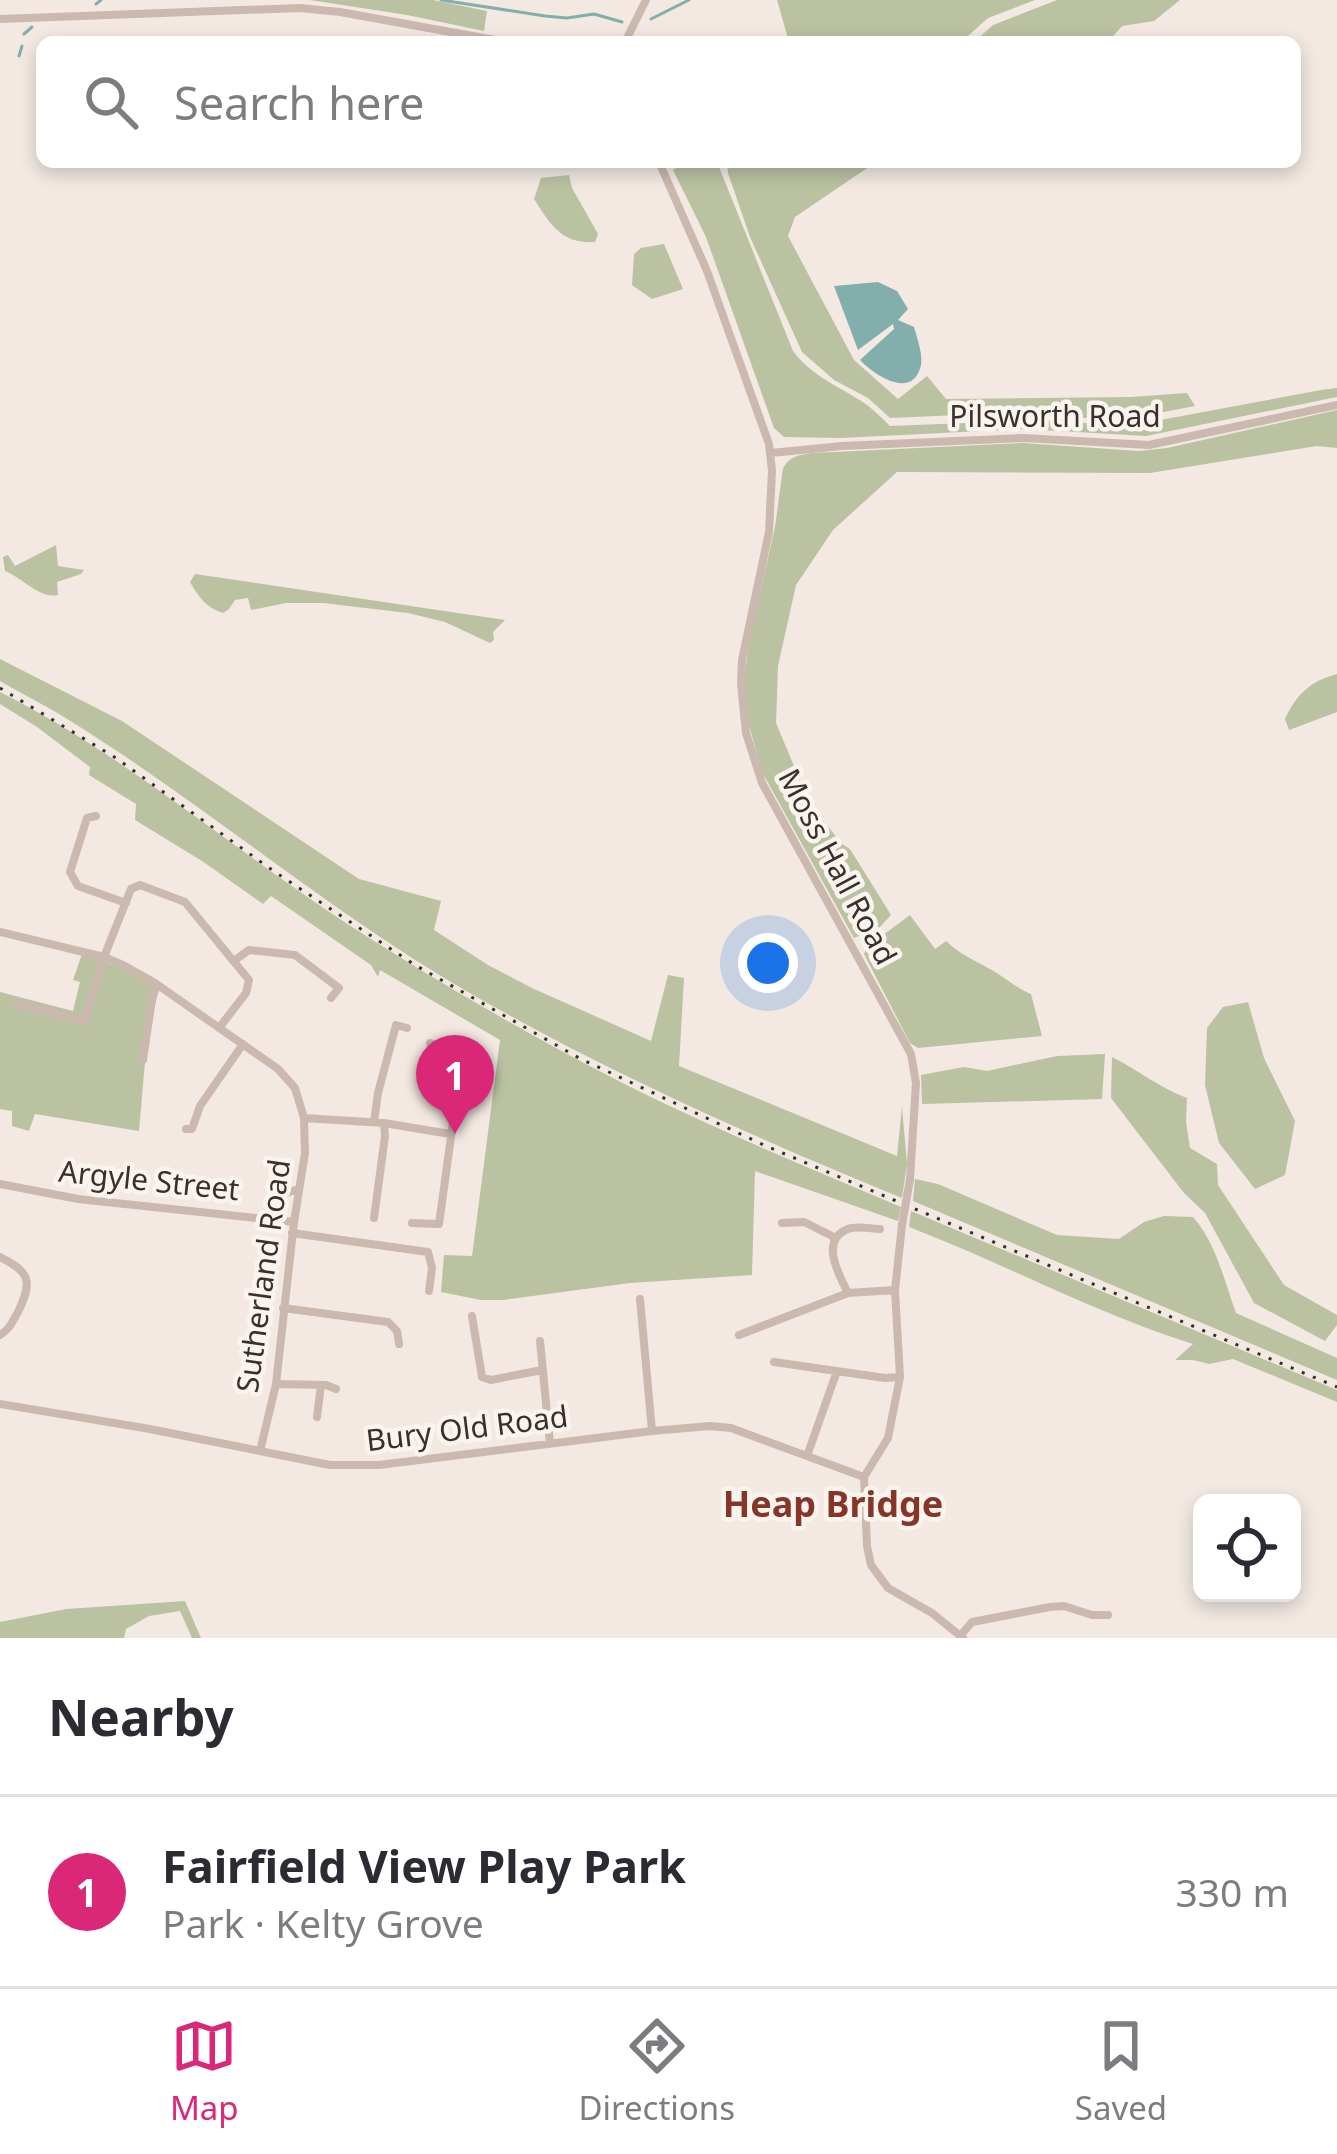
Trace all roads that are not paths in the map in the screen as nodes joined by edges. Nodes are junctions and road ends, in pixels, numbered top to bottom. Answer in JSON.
{"nodes":[{"id":1,"x":646,"y":0,"type":"edge"},
{"id":2,"x":266,"y":4,"type":"edge"},
{"id":3,"x":0,"y":19,"type":"edge"},
{"id":4,"x":473,"y":36,"type":"edge"},
{"id":5,"x":628,"y":36,"type":"edge"},
{"id":6,"x":662,"y":168,"type":"edge"},
{"id":7,"x":1337,"y":405,"type":"edge"},
{"id":8,"x":771,"y":454,"type":"junction"},
{"id":9,"x":96,"y":816,"type":"dead end"},
{"id":10,"x":126,"y":903,"type":"junction"},
{"id":11,"x":0,"y":932,"type":"edge"},
{"id":12,"x":104,"y":957,"type":"junction"},
{"id":13,"x":235,"y":960,"type":"junction"},
{"id":14,"x":157,"y":985,"type":"junction"},
{"id":15,"x":331,"y":998,"type":"dead end"},
{"id":16,"x":16,"y":1004,"type":"dead end"},
{"id":17,"x":219,"y":1028,"type":"junction"},
{"id":18,"x":407,"y":1028,"type":"dead end"},
{"id":19,"x":430,"y":1043,"type":"dead end"},
{"id":20,"x":243,"y":1044,"type":"junction"},
{"id":21,"x":142,"y":1060,"type":"dead end"},
{"id":22,"x":304,"y":1118,"type":"junction"},
{"id":23,"x":379,"y":1123,"type":"junction"},
{"id":24,"x":186,"y":1129,"type":"dead end"},
{"id":25,"x":450,"y":1134,"type":"junction"},
{"id":26,"x":0,"y":1184,"type":"edge"},
{"id":27,"x":298,"y":1190,"type":"junction"},
{"id":28,"x":260,"y":1218,"type":"junction"},
{"id":29,"x":374,"y":1218,"type":"dead end"},
{"id":30,"x":412,"y":1222,"type":"dead end"},
{"id":31,"x":782,"y":1223,"type":"dead end"},
{"id":32,"x":293,"y":1227,"type":"junction"},
{"id":33,"x":880,"y":1229,"type":"dead end"},
{"id":34,"x":836,"y":1238,"type":"junction"},
{"id":35,"x":0,"y":1257,"type":"edge"},
{"id":36,"x":895,"y":1290,"type":"junction"},
{"id":37,"x":429,"y":1291,"type":"dead end"},
{"id":38,"x":848,"y":1293,"type":"junction"},
{"id":39,"x":640,"y":1299,"type":"dead end"},
{"id":40,"x":283,"y":1308,"type":"junction"},
{"id":41,"x":472,"y":1316,"type":"dead end"},
{"id":42,"x":740,"y":1335,"type":"dead end"},
{"id":43,"x":0,"y":1336,"type":"edge"},
{"id":44,"x":540,"y":1341,"type":"dead end"},
{"id":45,"x":399,"y":1344,"type":"dead end"},
{"id":46,"x":774,"y":1362,"type":"dead end"},
{"id":47,"x":542,"y":1370,"type":"junction"},
{"id":48,"x":836,"y":1372,"type":"junction"},
{"id":49,"x":900,"y":1377,"type":"junction"},
{"id":50,"x":276,"y":1384,"type":"junction"},
{"id":51,"x":321,"y":1385,"type":"junction"},
{"id":52,"x":336,"y":1389,"type":"dead end"},
{"id":53,"x":0,"y":1404,"type":"edge"},
{"id":54,"x":317,"y":1417,"type":"dead end"},
{"id":55,"x":652,"y":1430,"type":"junction"},
{"id":56,"x":550,"y":1444,"type":"junction"},
{"id":57,"x":260,"y":1451,"type":"junction"},
{"id":58,"x":806,"y":1456,"type":"junction"},
{"id":59,"x":864,"y":1477,"type":"junction"},
{"id":60,"x":1108,"y":1615,"type":"dead end"},
{"id":61,"x":962,"y":1637,"type":"edge"}],
"edges":[{"from":1,"to":5,"type":"street"},
{"from":2,"to":3,"type":"street"},
{"from":2,"to":4,"type":"street"},
{"from":6,"to":8,"type":"street","name":"Moss Hall Road"},
{"from":7,"to":8,"type":"street","name":"Pilsworth Road"},
{"from":8,"to":36,"type":"street","name":"Moss Hall Road","bridge":true},
{"from":9,"to":10,"type":"street"},
{"from":10,"to":12,"type":"street"},
{"from":10,"to":13,"type":"street"},
{"from":11,"to":12,"type":"street","name":"Sutherland Road"},
{"from":12,"to":14,"type":"street","name":"Sutherland Road"},
{"from":12,"to":16,"type":"street"},
{"from":13,"to":15,"type":"street"},
{"from":13,"to":17,"type":"street"},
{"from":14,"to":17,"type":"street","name":"Sutherland Road"},
{"from":14,"to":21,"type":"street"},
{"from":17,"to":20,"type":"street","name":"Sutherland Road"},
{"from":18,"to":23,"type":"street"},
{"from":19,"to":25,"type":"street"},
{"from":20,"to":22,"type":"street","name":"Sutherland Road"},
{"from":20,"to":24,"type":"street"},
{"from":22,"to":23,"type":"street"},
{"from":22,"to":27,"type":"street","name":"Sutherland Road"},
{"from":23,"to":25,"type":"street"},
{"from":23,"to":29,"type":"street"},
{"from":25,"to":30,"type":"street"},
{"from":26,"to":28,"type":"street","name":"Argyle Street"},
{"from":27,"to":28,"type":"street"},
{"from":27,"to":32,"type":"street","name":"Sutherland Road"},
{"from":28,"to":32,"type":"street","name":"Argyle Street"},
{"from":31,"to":34,"type":"street"},
{"from":32,"to":37,"type":"street","name":"Argyle Street"},
{"from":32,"to":40,"type":"street","name":"Sutherland Road"},
{"from":33,"to":34,"type":"street"},
{"from":34,"to":38,"type":"street"},
{"from":35,"to":43,"type":"street"},
{"from":36,"to":38,"type":"street"},
{"from":36,"to":49,"type":"street","name":"Moss Hall Road"},
{"from":38,"to":42,"type":"street"},
{"from":39,"to":55,"type":"street"},
{"from":40,"to":45,"type":"street"},
{"from":40,"to":50,"type":"street","name":"Sutherland Road"},
{"from":41,"to":47,"type":"street"},
{"from":44,"to":47,"type":"street"},
{"from":46,"to":48,"type":"street"},
{"from":47,"to":56,"type":"street"},
{"from":48,"to":49,"type":"street"},
{"from":48,"to":58,"type":"street"},
{"from":49,"to":59,"type":"street","name":"Moss Hall Road"},
{"from":50,"to":51,"type":"street"},
{"from":50,"to":57,"type":"street","name":"Sutherland Road"},
{"from":51,"to":52,"type":"street"},
{"from":51,"to":54,"type":"street"},
{"from":53,"to":57,"type":"street","name":"Bury Old Road"},
{"from":55,"to":56,"type":"street","name":"Bury Old Road"},
{"from":55,"to":58,"type":"street","name":"Bury Old Road"},
{"from":56,"to":57,"type":"street","name":"Bury Old Road"},
{"from":58,"to":59,"type":"street","name":"Bury Old Road"},
{"from":59,"to":61,"type":"street"},
{"from":60,"to":61,"type":"street"}]}
